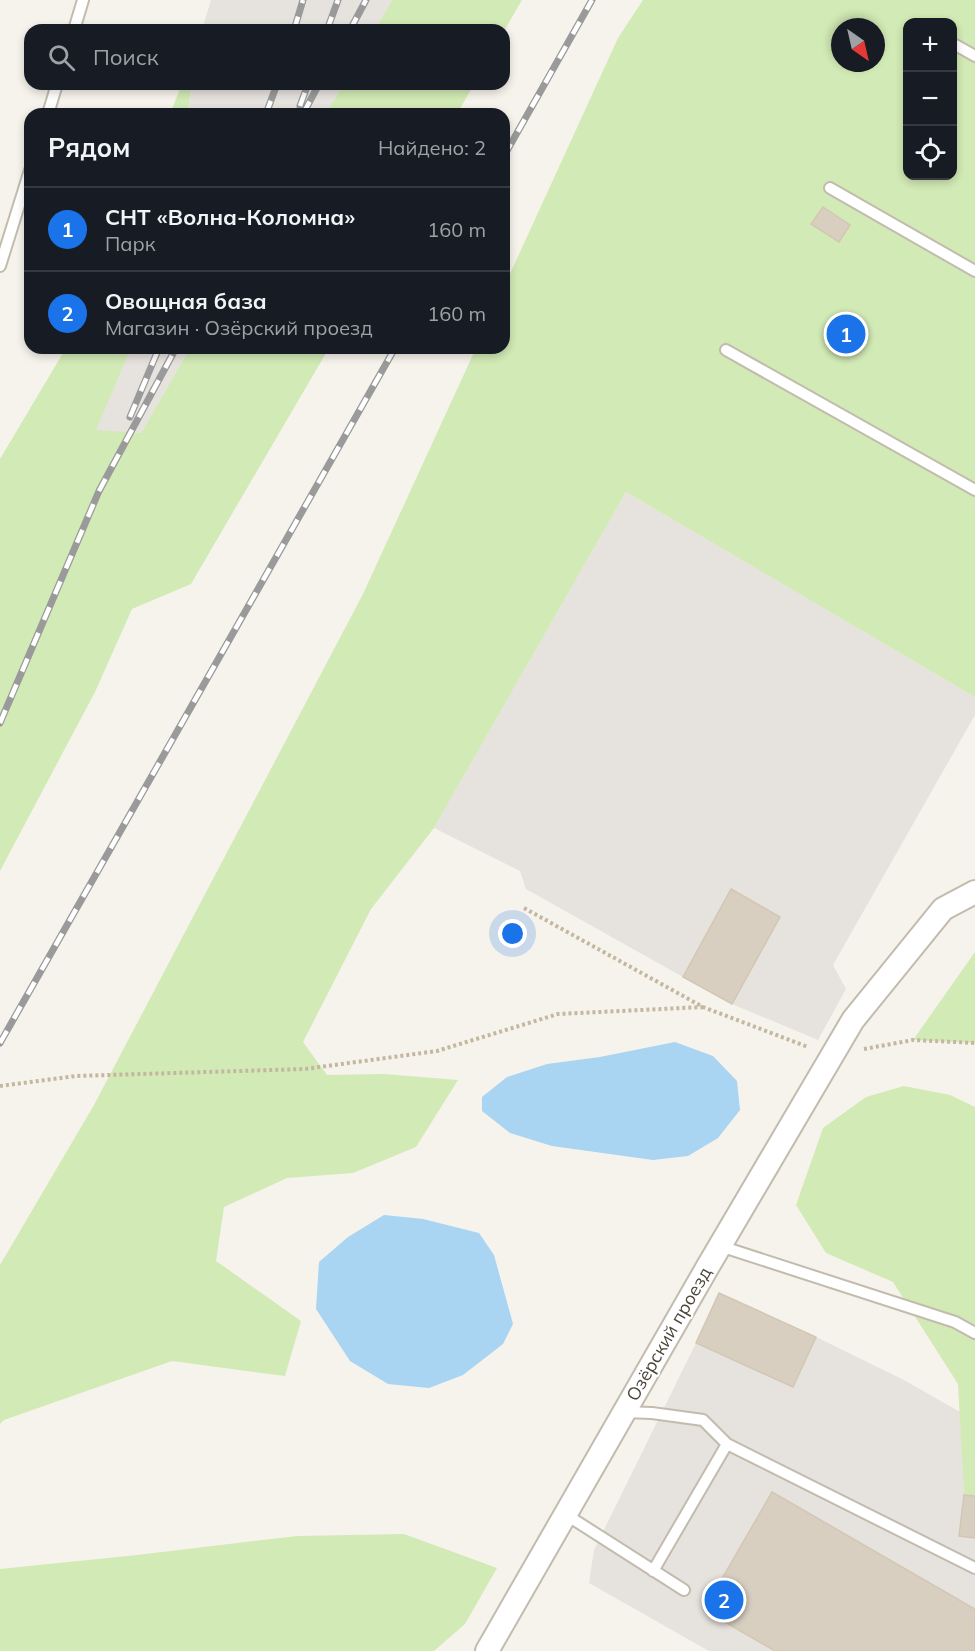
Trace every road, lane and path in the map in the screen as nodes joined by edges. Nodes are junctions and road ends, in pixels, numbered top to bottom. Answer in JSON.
{"nodes":[{"id":1,"x":84,"y":0,"type":"edge"},
{"id":2,"x":76,"y":24,"type":"edge"},
{"id":3,"x":957,"y":46,"type":"edge"},
{"id":4,"x":975,"y":56,"type":"edge"},
{"id":5,"x":55,"y":90,"type":"edge"},
{"id":6,"x":50,"y":108,"type":"edge"},
{"id":7,"x":830,"y":188,"type":"dead end"},
{"id":8,"x":24,"y":189,"type":"edge"},
{"id":9,"x":0,"y":266,"type":"edge"},
{"id":10,"x":975,"y":271,"type":"edge"},
{"id":11,"x":726,"y":350,"type":"dead end"},
{"id":12,"x":975,"y":490,"type":"edge"},
{"id":13,"x":975,"y":892,"type":"edge"},
{"id":14,"x":524,"y":908,"type":"dead end"},
{"id":15,"x":703,"y":1007,"type":"junction"},
{"id":16,"x":975,"y":1043,"type":"edge"},
{"id":17,"x":832,"y":1056,"type":"junction"},
{"id":18,"x":0,"y":1086,"type":"edge"},
{"id":19,"x":720,"y":1246,"type":"junction"},
{"id":20,"x":975,"y":1333,"type":"edge"},
{"id":21,"x":624,"y":1412,"type":"junction"},
{"id":22,"x":727,"y":1444,"type":"junction"},
{"id":23,"x":565,"y":1514,"type":"junction"},
{"id":24,"x":975,"y":1568,"type":"edge"},
{"id":25,"x":653,"y":1571,"type":"junction"},
{"id":26,"x":684,"y":1590,"type":"dead end"},
{"id":27,"x":487,"y":1651,"type":"edge"}],
"edges":[{"from":1,"to":2,"type":"lane"},
{"from":3,"to":4,"type":"lane"},
{"from":5,"to":6,"type":"lane"},
{"from":7,"to":10,"type":"lane"},
{"from":8,"to":9,"type":"lane"},
{"from":11,"to":12,"type":"lane"},
{"from":13,"to":17,"type":"street","name":"Озёрский проезд"},
{"from":14,"to":15,"type":"path"},
{"from":15,"to":17,"type":"path"},
{"from":15,"to":18,"type":"path"},
{"from":16,"to":17,"type":"path"},
{"from":17,"to":19,"type":"street","name":"Озёрский проезд"},
{"from":19,"to":20,"type":"lane"},
{"from":19,"to":21,"type":"street","name":"Озёрский проезд"},
{"from":21,"to":22,"type":"lane"},
{"from":21,"to":23,"type":"street","name":"Озёрский проезд"},
{"from":22,"to":24,"type":"lane"},
{"from":22,"to":25,"type":"lane"},
{"from":23,"to":25,"type":"lane"},
{"from":23,"to":27,"type":"street","name":"Озёрский проезд"},
{"from":25,"to":26,"type":"lane"}]}
